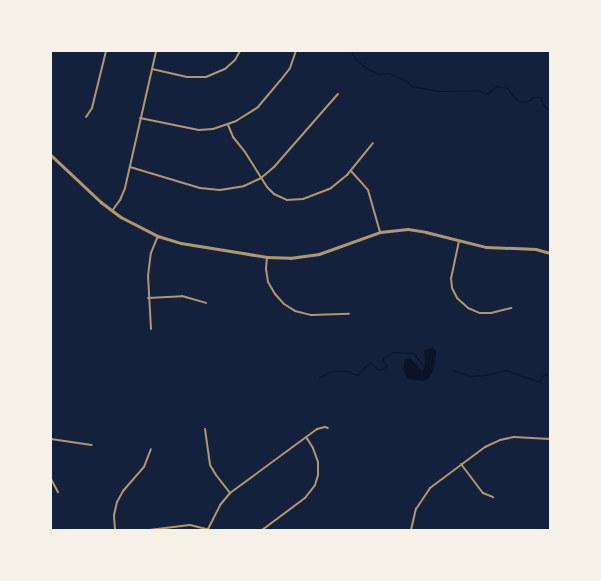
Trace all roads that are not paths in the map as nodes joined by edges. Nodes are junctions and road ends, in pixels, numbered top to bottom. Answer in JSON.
{"nodes":[{"id":1,"x":106,"y":51,"type":"edge"},
{"id":2,"x":156,"y":51,"type":"edge"},
{"id":3,"x":240,"y":51,"type":"edge"},
{"id":4,"x":296,"y":51,"type":"edge"},
{"id":5,"x":152,"y":69,"type":"junction"},
{"id":6,"x":338,"y":94,"type":"dead end"},
{"id":7,"x":86,"y":117,"type":"dead end"},
{"id":8,"x":140,"y":118,"type":"junction"},
{"id":9,"x":228,"y":125,"type":"junction"},
{"id":10,"x":373,"y":143,"type":"dead end"},
{"id":11,"x":51,"y":156,"type":"edge"},
{"id":12,"x":130,"y":167,"type":"junction"},
{"id":13,"x":351,"y":171,"type":"junction"},
{"id":14,"x":261,"y":178,"type":"junction"},
{"id":15,"x":112,"y":210,"type":"junction"},
{"id":16,"x":380,"y":232,"type":"junction"},
{"id":17,"x":158,"y":236,"type":"junction"},
{"id":18,"x":459,"y":241,"type":"junction"},
{"id":19,"x":550,"y":253,"type":"edge"},
{"id":20,"x":266,"y":257,"type":"junction"},
{"id":21,"x":148,"y":298,"type":"junction"},
{"id":22,"x":206,"y":303,"type":"dead end"},
{"id":23,"x":511,"y":308,"type":"dead end"},
{"id":24,"x":349,"y":314,"type":"dead end"},
{"id":25,"x":151,"y":329,"type":"dead end"},
{"id":26,"x":328,"y":428,"type":"dead end"},
{"id":27,"x":205,"y":429,"type":"dead end"},
{"id":28,"x":306,"y":437,"type":"junction"},
{"id":29,"x":51,"y":439,"type":"edge"},
{"id":30,"x":550,"y":439,"type":"edge"},
{"id":31,"x":92,"y":445,"type":"dead end"},
{"id":32,"x":151,"y":449,"type":"dead end"},
{"id":33,"x":461,"y":464,"type":"junction"},
{"id":34,"x":51,"y":480,"type":"edge"},
{"id":35,"x":58,"y":492,"type":"dead end"},
{"id":36,"x":230,"y":492,"type":"junction"},
{"id":37,"x":493,"y":497,"type":"dead end"},
{"id":38,"x":115,"y":530,"type":"edge"},
{"id":39,"x":149,"y":530,"type":"edge"},
{"id":40,"x":152,"y":530,"type":"edge"},
{"id":41,"x":209,"y":530,"type":"edge"},
{"id":42,"x":262,"y":530,"type":"edge"},
{"id":43,"x":411,"y":530,"type":"edge"}],
"edges":[{"from":1,"to":7,"type":"street"},
{"from":2,"to":5,"type":"street"},
{"from":3,"to":5,"type":"street"},
{"from":4,"to":9,"type":"street"},
{"from":5,"to":8,"type":"street"},
{"from":6,"to":14,"type":"street"},
{"from":8,"to":9,"type":"street"},
{"from":8,"to":12,"type":"street"},
{"from":9,"to":14,"type":"street"},
{"from":10,"to":13,"type":"street"},
{"from":11,"to":15,"type":"street"},
{"from":12,"to":14,"type":"street"},
{"from":12,"to":15,"type":"street"},
{"from":13,"to":14,"type":"street"},
{"from":13,"to":16,"type":"street"},
{"from":15,"to":17,"type":"street"},
{"from":16,"to":18,"type":"street"},
{"from":16,"to":20,"type":"street"},
{"from":17,"to":20,"type":"street"},
{"from":17,"to":21,"type":"street"},
{"from":18,"to":19,"type":"street"},
{"from":18,"to":23,"type":"street"},
{"from":20,"to":24,"type":"street"},
{"from":21,"to":22,"type":"street"},
{"from":21,"to":25,"type":"street"},
{"from":26,"to":28,"type":"street"},
{"from":27,"to":36,"type":"street"},
{"from":28,"to":36,"type":"street"},
{"from":28,"to":42,"type":"street"},
{"from":29,"to":31,"type":"street"},
{"from":30,"to":33,"type":"street"},
{"from":32,"to":38,"type":"street"},
{"from":33,"to":37,"type":"street"},
{"from":33,"to":43,"type":"street"},
{"from":34,"to":35,"type":"street"},
{"from":36,"to":41,"type":"street"},
{"from":39,"to":40,"type":"street"},
{"from":40,"to":41,"type":"street"}]}
